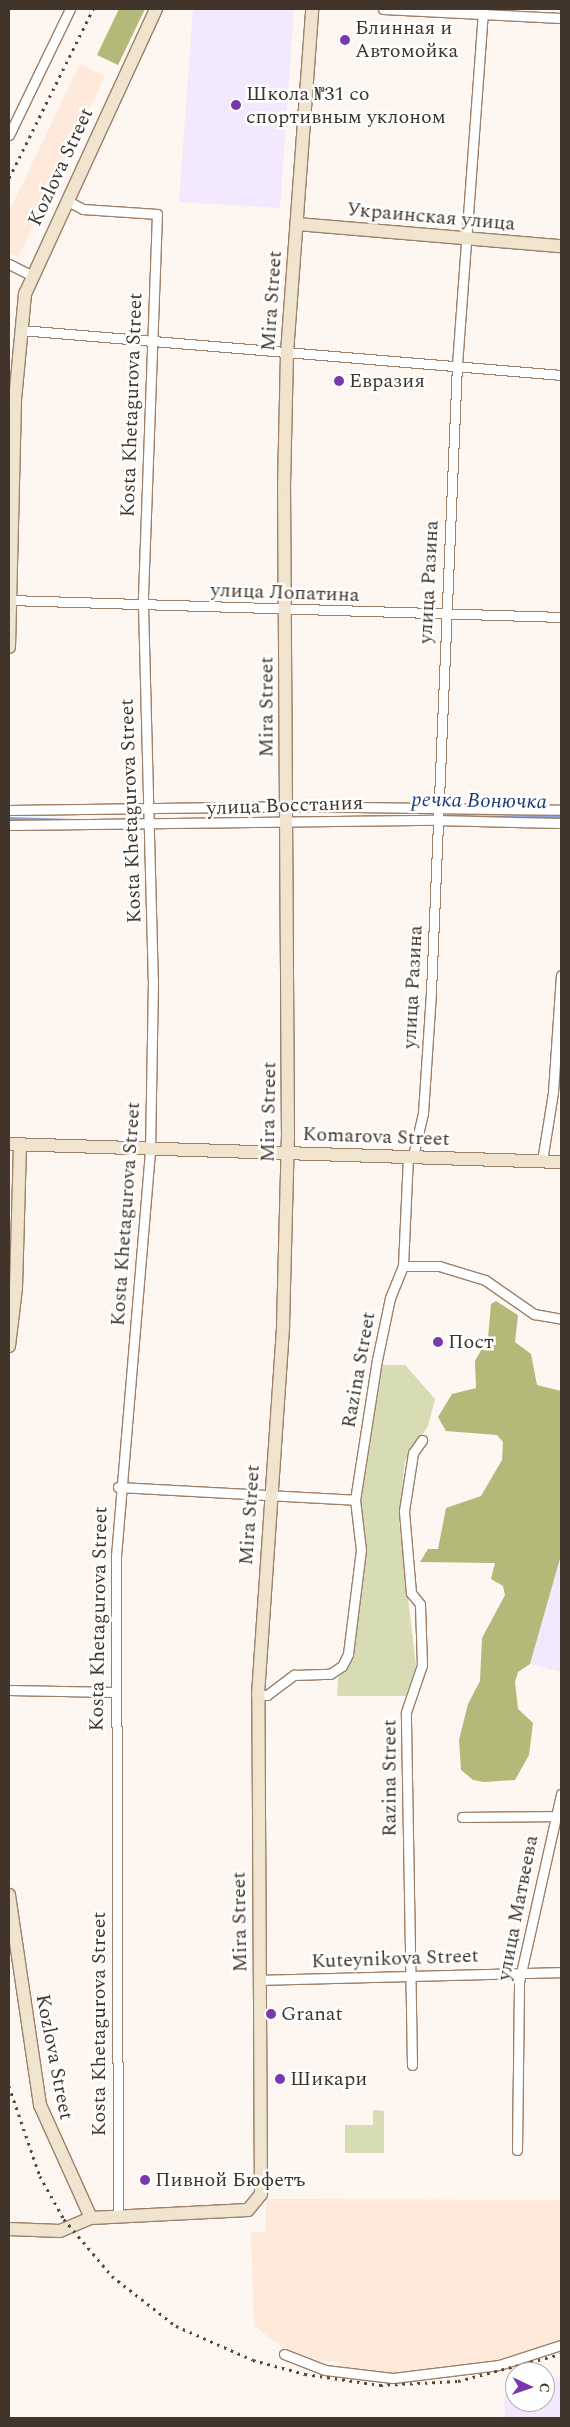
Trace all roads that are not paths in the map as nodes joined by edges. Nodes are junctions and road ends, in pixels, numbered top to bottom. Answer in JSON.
{"nodes":[{"id":1,"x":70,"y":9,"type":"edge"},
{"id":2,"x":156,"y":9,"type":"edge"},
{"id":3,"x":312,"y":9,"type":"edge"},
{"id":4,"x":383,"y":9,"type":"edge"},
{"id":5,"x":483,"y":12,"type":"edge"},
{"id":6,"x":561,"y":18,"type":"edge"},
{"id":7,"x":13,"y":114,"type":"edge"},
{"id":8,"x":9,"y":135,"type":"edge"},
{"id":9,"x":66,"y":200,"type":"junction"},
{"id":10,"x":297,"y":224,"type":"junction"},
{"id":11,"x":466,"y":240,"type":"junction"},
{"id":12,"x":561,"y":246,"type":"edge"},
{"id":13,"x":9,"y":264,"type":"edge"},
{"id":14,"x":31,"y":275,"type":"junction"},
{"id":15,"x":21,"y":330,"type":"junction"},
{"id":16,"x":152,"y":339,"type":"junction"},
{"id":17,"x":287,"y":353,"type":"junction"},
{"id":18,"x":457,"y":365,"type":"junction"},
{"id":19,"x":561,"y":375,"type":"edge"},
{"id":20,"x":10,"y":600,"type":"edge"},
{"id":21,"x":143,"y":605,"type":"junction"},
{"id":22,"x":285,"y":610,"type":"junction"},
{"id":23,"x":444,"y":615,"type":"junction"},
{"id":24,"x":561,"y":617,"type":"edge"},
{"id":25,"x":9,"y":647,"type":"edge"},
{"id":26,"x":286,"y":806,"type":"junction"},
{"id":27,"x":9,"y":810,"type":"edge"},
{"id":28,"x":561,"y":810,"type":"edge"},
{"id":29,"x":437,"y":814,"type":"junction"},
{"id":30,"x":148,"y":818,"type":"junction"},
{"id":31,"x":561,"y":824,"type":"edge"},
{"id":32,"x":9,"y":825,"type":"edge"},
{"id":33,"x":286,"y":825,"type":"junction"},
{"id":34,"x":561,"y":976,"type":"edge"},
{"id":35,"x":15,"y":1144,"type":"edge"},
{"id":36,"x":150,"y":1151,"type":"junction"},
{"id":37,"x":288,"y":1153,"type":"junction"},
{"id":38,"x":410,"y":1156,"type":"junction"},
{"id":39,"x":542,"y":1161,"type":"junction"},
{"id":40,"x":561,"y":1162,"type":"edge"},
{"id":41,"x":404,"y":1266,"type":"junction"},
{"id":42,"x":561,"y":1320,"type":"edge"},
{"id":43,"x":9,"y":1346,"type":"edge"},
{"id":44,"x":422,"y":1440,"type":"dead end"},
{"id":45,"x":118,"y":1487,"type":"junction"},
{"id":46,"x":270,"y":1493,"type":"junction"},
{"id":47,"x":355,"y":1500,"type":"junction"},
{"id":48,"x":9,"y":1690,"type":"edge"},
{"id":49,"x":114,"y":1692,"type":"junction"},
{"id":50,"x":258,"y":1695,"type":"junction"},
{"id":51,"x":561,"y":1794,"type":"edge"},
{"id":52,"x":558,"y":1816,"type":"edge"},
{"id":53,"x":462,"y":1817,"type":"dead end"},
{"id":54,"x":9,"y":1895,"type":"edge"},
{"id":55,"x":561,"y":1972,"type":"edge"},
{"id":56,"x":521,"y":1973,"type":"junction"},
{"id":57,"x":410,"y":1977,"type":"junction"},
{"id":58,"x":260,"y":1980,"type":"junction"},
{"id":59,"x":412,"y":2065,"type":"dead end"},
{"id":60,"x":518,"y":2150,"type":"dead end"},
{"id":61,"x":118,"y":2216,"type":"junction"},
{"id":62,"x":91,"y":2218,"type":"junction"},
{"id":63,"x":9,"y":2229,"type":"edge"},
{"id":64,"x":561,"y":2345,"type":"edge"},
{"id":65,"x":284,"y":2354,"type":"dead end"}],
"edges":[{"from":1,"to":7,"type":"street"},
{"from":2,"to":9,"type":"main road","name":"Kozlova Street"},
{"from":3,"to":10,"type":"main road","name":"Mira Street"},
{"from":4,"to":5,"type":"street"},
{"from":5,"to":6,"type":"street"},
{"from":5,"to":11,"type":"street","name":"улица Разина"},
{"from":7,"to":8,"type":"street"},
{"from":9,"to":14,"type":"main road","name":"Kozlova Street"},
{"from":9,"to":16,"type":"street","name":"Kosta Khetagurova Street"},
{"from":10,"to":11,"type":"main road","name":"Украинская улица"},
{"from":10,"to":17,"type":"main road","name":"Mira Street"},
{"from":11,"to":12,"type":"main road","name":"Украинская улица"},
{"from":11,"to":18,"type":"street","name":"улица Разина"},
{"from":13,"to":14,"type":"street"},
{"from":14,"to":15,"type":"main road","name":"Kozlova Street"},
{"from":15,"to":16,"type":"street"},
{"from":15,"to":20,"type":"main road","name":"Kozlova Street"},
{"from":16,"to":17,"type":"street"},
{"from":16,"to":21,"type":"street","name":"Kosta Khetagurova Street"},
{"from":17,"to":18,"type":"street"},
{"from":17,"to":22,"type":"main road","name":"Mira Street"},
{"from":18,"to":19,"type":"street"},
{"from":18,"to":23,"type":"street","name":"улица Разина"},
{"from":20,"to":21,"type":"street","name":"улица Лопатина"},
{"from":20,"to":25,"type":"main road","name":"Kozlova Street"},
{"from":21,"to":22,"type":"street","name":"улица Лопатина"},
{"from":21,"to":30,"type":"street","name":"Kosta Khetagurova Street"},
{"from":22,"to":23,"type":"street","name":"улица Лопатина"},
{"from":22,"to":26,"type":"main road","name":"Mira Street"},
{"from":23,"to":24,"type":"street","name":"улица Лопатина"},
{"from":23,"to":29,"type":"street","name":"улица Разина"},
{"from":26,"to":29,"type":"street","name":"улица Восстания"},
{"from":26,"to":30,"type":"street","name":"улица Восстания"},
{"from":26,"to":33,"type":"main road","name":"Mira Street"},
{"from":27,"to":30,"type":"street","name":"улица Восстания"},
{"from":28,"to":29,"type":"street","name":"улица Восстания"},
{"from":29,"to":31,"type":"street","name":"улица Восстания"},
{"from":29,"to":33,"type":"street","name":"улица Восстания"},
{"from":29,"to":38,"type":"street","name":"улица Разина"},
{"from":30,"to":32,"type":"street","name":"улица Восстания"},
{"from":30,"to":33,"type":"street","name":"улица Восстания"},
{"from":30,"to":36,"type":"street","name":"Kosta Khetagurova Street"},
{"from":33,"to":37,"type":"main road","name":"Mira Street"},
{"from":34,"to":39,"type":"street"},
{"from":35,"to":36,"type":"main road","name":"Komarova Street"},
{"from":35,"to":43,"type":"main road"},
{"from":36,"to":37,"type":"main road","name":"Komarova Street"},
{"from":36,"to":45,"type":"street","name":"Kosta Khetagurova Street"},
{"from":37,"to":38,"type":"main road","name":"Komarova Street"},
{"from":37,"to":46,"type":"main road","name":"Mira Street"},
{"from":38,"to":39,"type":"main road","name":"Komarova Street"},
{"from":38,"to":41,"type":"street","name":"Razina Street"},
{"from":39,"to":40,"type":"main road","name":"Komarova Street"},
{"from":41,"to":42,"type":"street"},
{"from":41,"to":47,"type":"street","name":"Razina Street"},
{"from":44,"to":57,"type":"street","name":"Razina Street"},
{"from":45,"to":46,"type":"street"},
{"from":45,"to":49,"type":"street","name":"Kosta Khetagurova Street"},
{"from":46,"to":47,"type":"street"},
{"from":46,"to":50,"type":"main road","name":"Mira Street"},
{"from":47,"to":50,"type":"street","name":"Razina Street"},
{"from":48,"to":49,"type":"street"},
{"from":49,"to":61,"type":"street","name":"Kosta Khetagurova Street"},
{"from":50,"to":58,"type":"main road","name":"Mira Street"},
{"from":51,"to":52,"type":"street","name":"улица Матвеева"},
{"from":52,"to":53,"type":"street"},
{"from":52,"to":56,"type":"street","name":"улица Матвеева"},
{"from":54,"to":62,"type":"main road","name":"Kozlova Street"},
{"from":55,"to":56,"type":"street","name":"Kuteynikova Street"},
{"from":56,"to":57,"type":"street","name":"Kuteynikova Street"},
{"from":56,"to":60,"type":"street","name":"улица Матвеева"},
{"from":57,"to":58,"type":"street","name":"Kuteynikova Street"},
{"from":57,"to":59,"type":"street","name":"Razina Street"},
{"from":58,"to":61,"type":"main road","name":"Mira Street"},
{"from":61,"to":62,"type":"main road"},
{"from":62,"to":63,"type":"main road"},
{"from":64,"to":65,"type":"street"}]}
